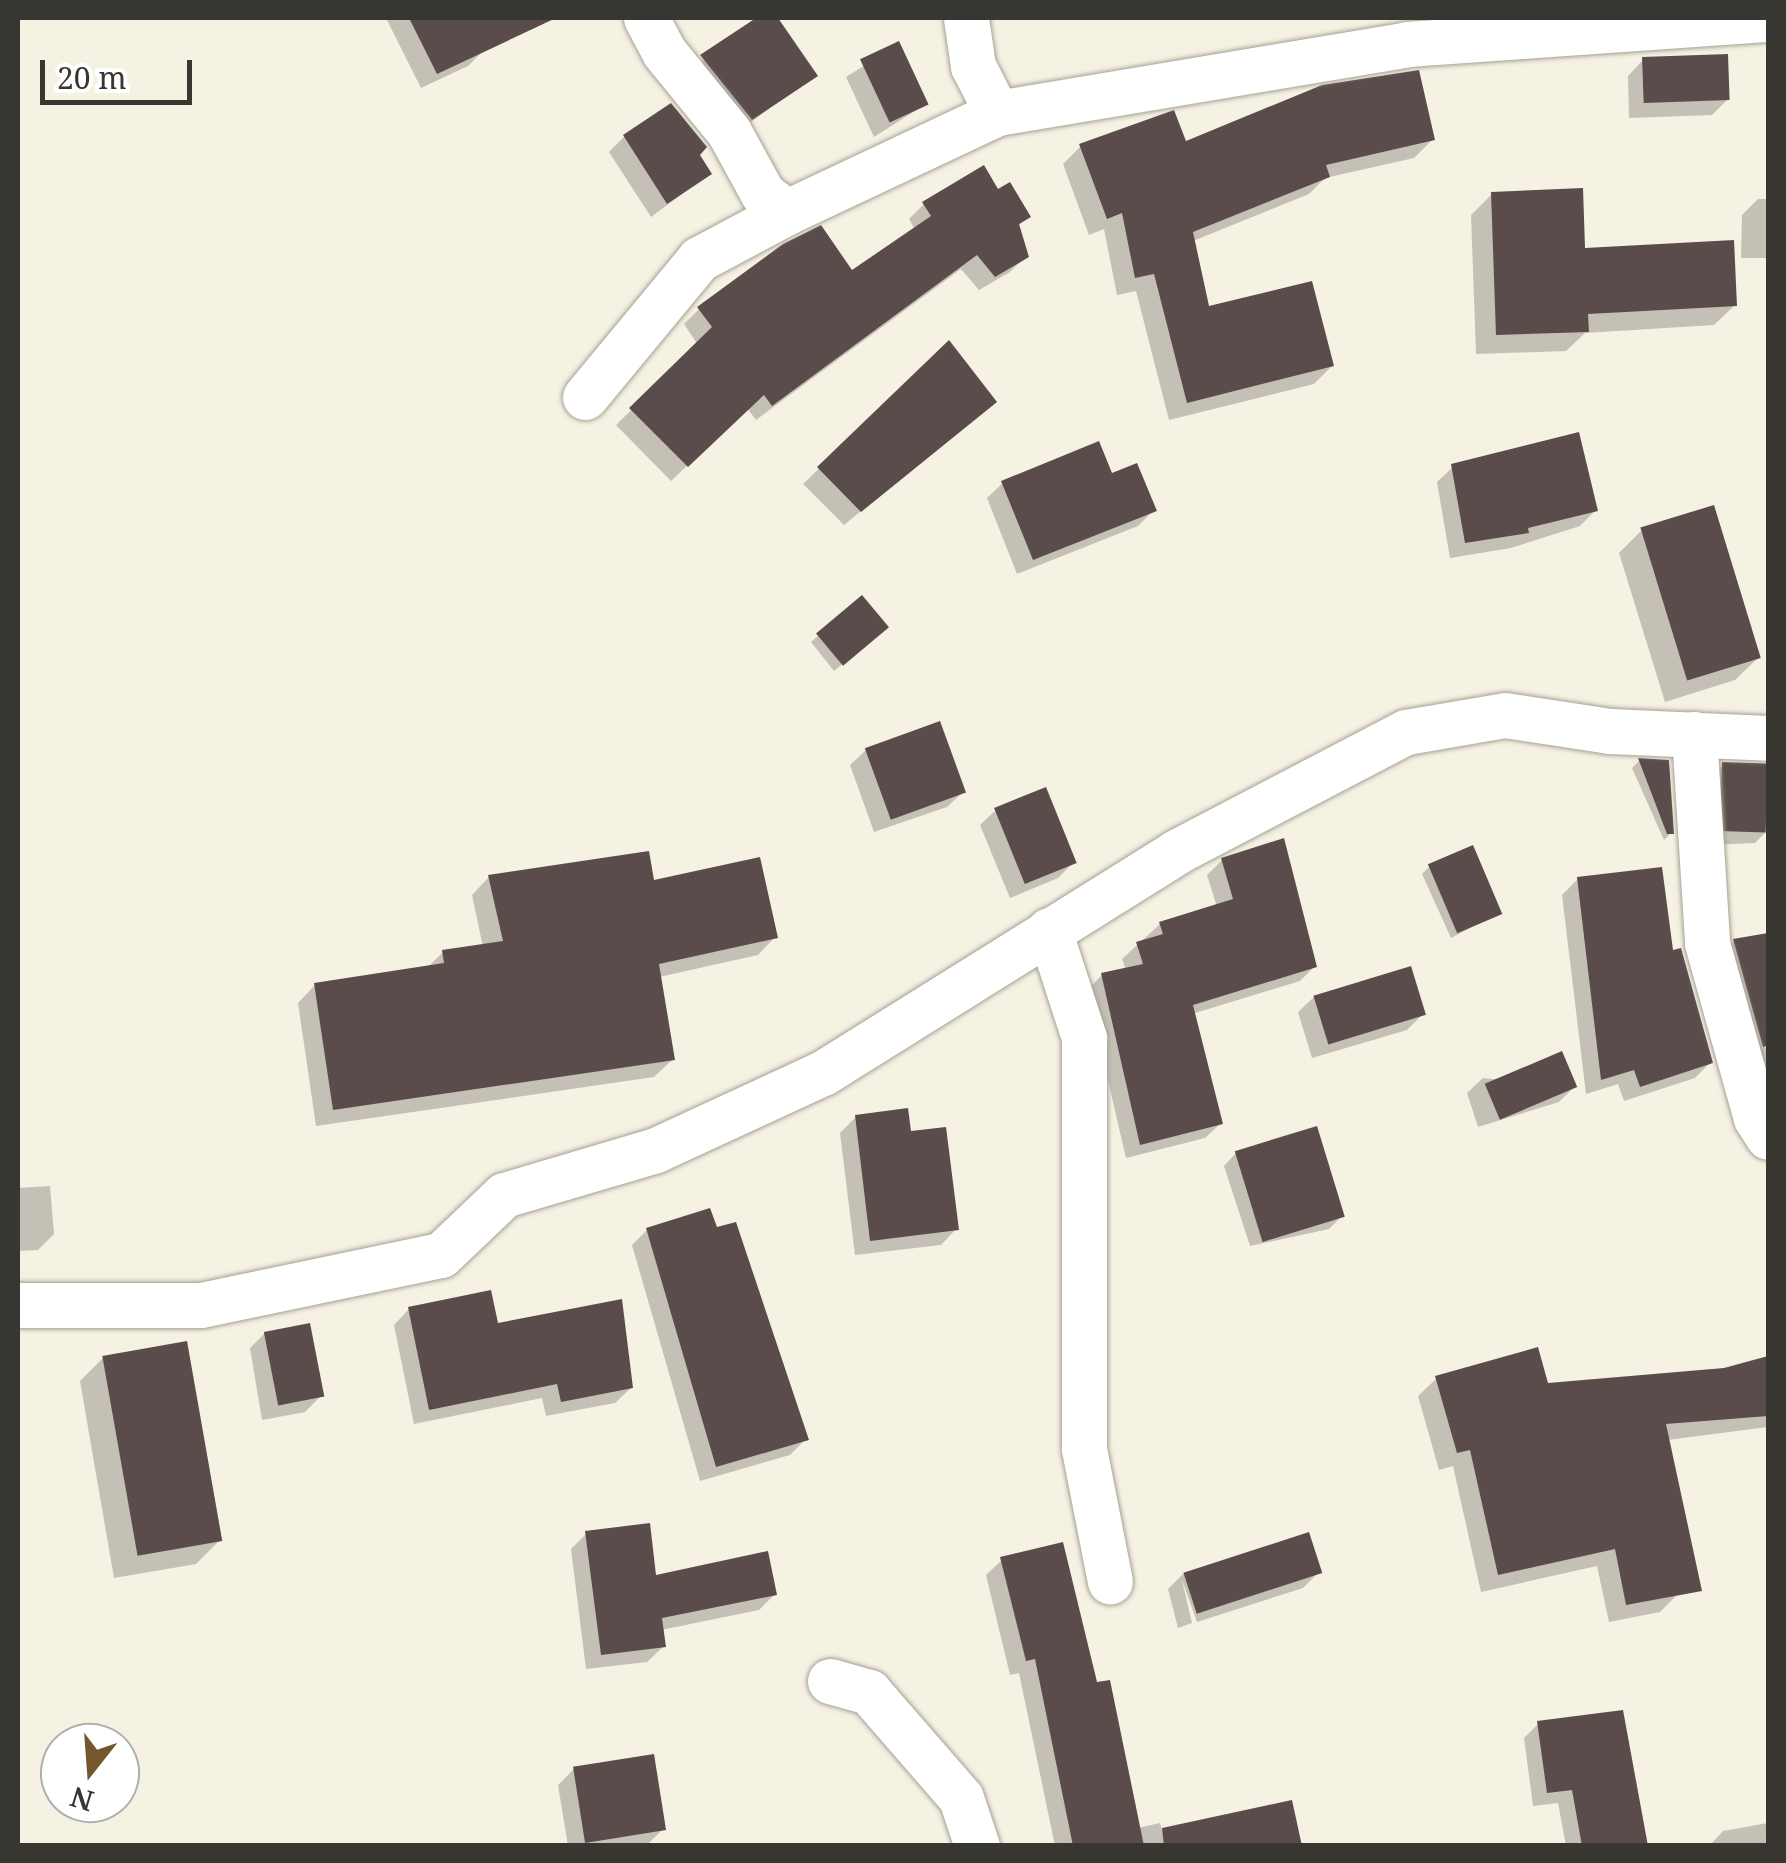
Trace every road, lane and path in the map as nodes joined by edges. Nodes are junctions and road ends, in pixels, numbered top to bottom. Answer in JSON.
{"nodes":[{"id":1,"x":646,"y":18,"type":"edge"},
{"id":2,"x":966,"y":18,"type":"edge"},
{"id":3,"x":1768,"y":19,"type":"edge"},
{"id":4,"x":997,"y":113,"type":"junction"},
{"id":5,"x":788,"y":212,"type":"junction"},
{"id":6,"x":585,"y":398,"type":"dead end"},
{"id":7,"x":1694,"y":734,"type":"junction"},
{"id":8,"x":1768,"y":738,"type":"edge"},
{"id":9,"x":1049,"y":930,"type":"junction"},
{"id":10,"x":1768,"y":1137,"type":"edge"},
{"id":11,"x":18,"y":1305,"type":"edge"},
{"id":12,"x":1110,"y":1581,"type":"dead end"},
{"id":13,"x":830,"y":1681,"type":"dead end"},
{"id":14,"x":977,"y":1846,"type":"edge"}],
"edges":[{"from":1,"to":5,"type":"street"},
{"from":2,"to":4,"type":"street"},
{"from":3,"to":4,"type":"street"},
{"from":4,"to":5,"type":"street"},
{"from":5,"to":6,"type":"street"},
{"from":7,"to":8,"type":"street"},
{"from":7,"to":9,"type":"street"},
{"from":7,"to":10,"type":"street"},
{"from":9,"to":11,"type":"street"},
{"from":9,"to":12,"type":"street"},
{"from":13,"to":14,"type":"street"}]}
